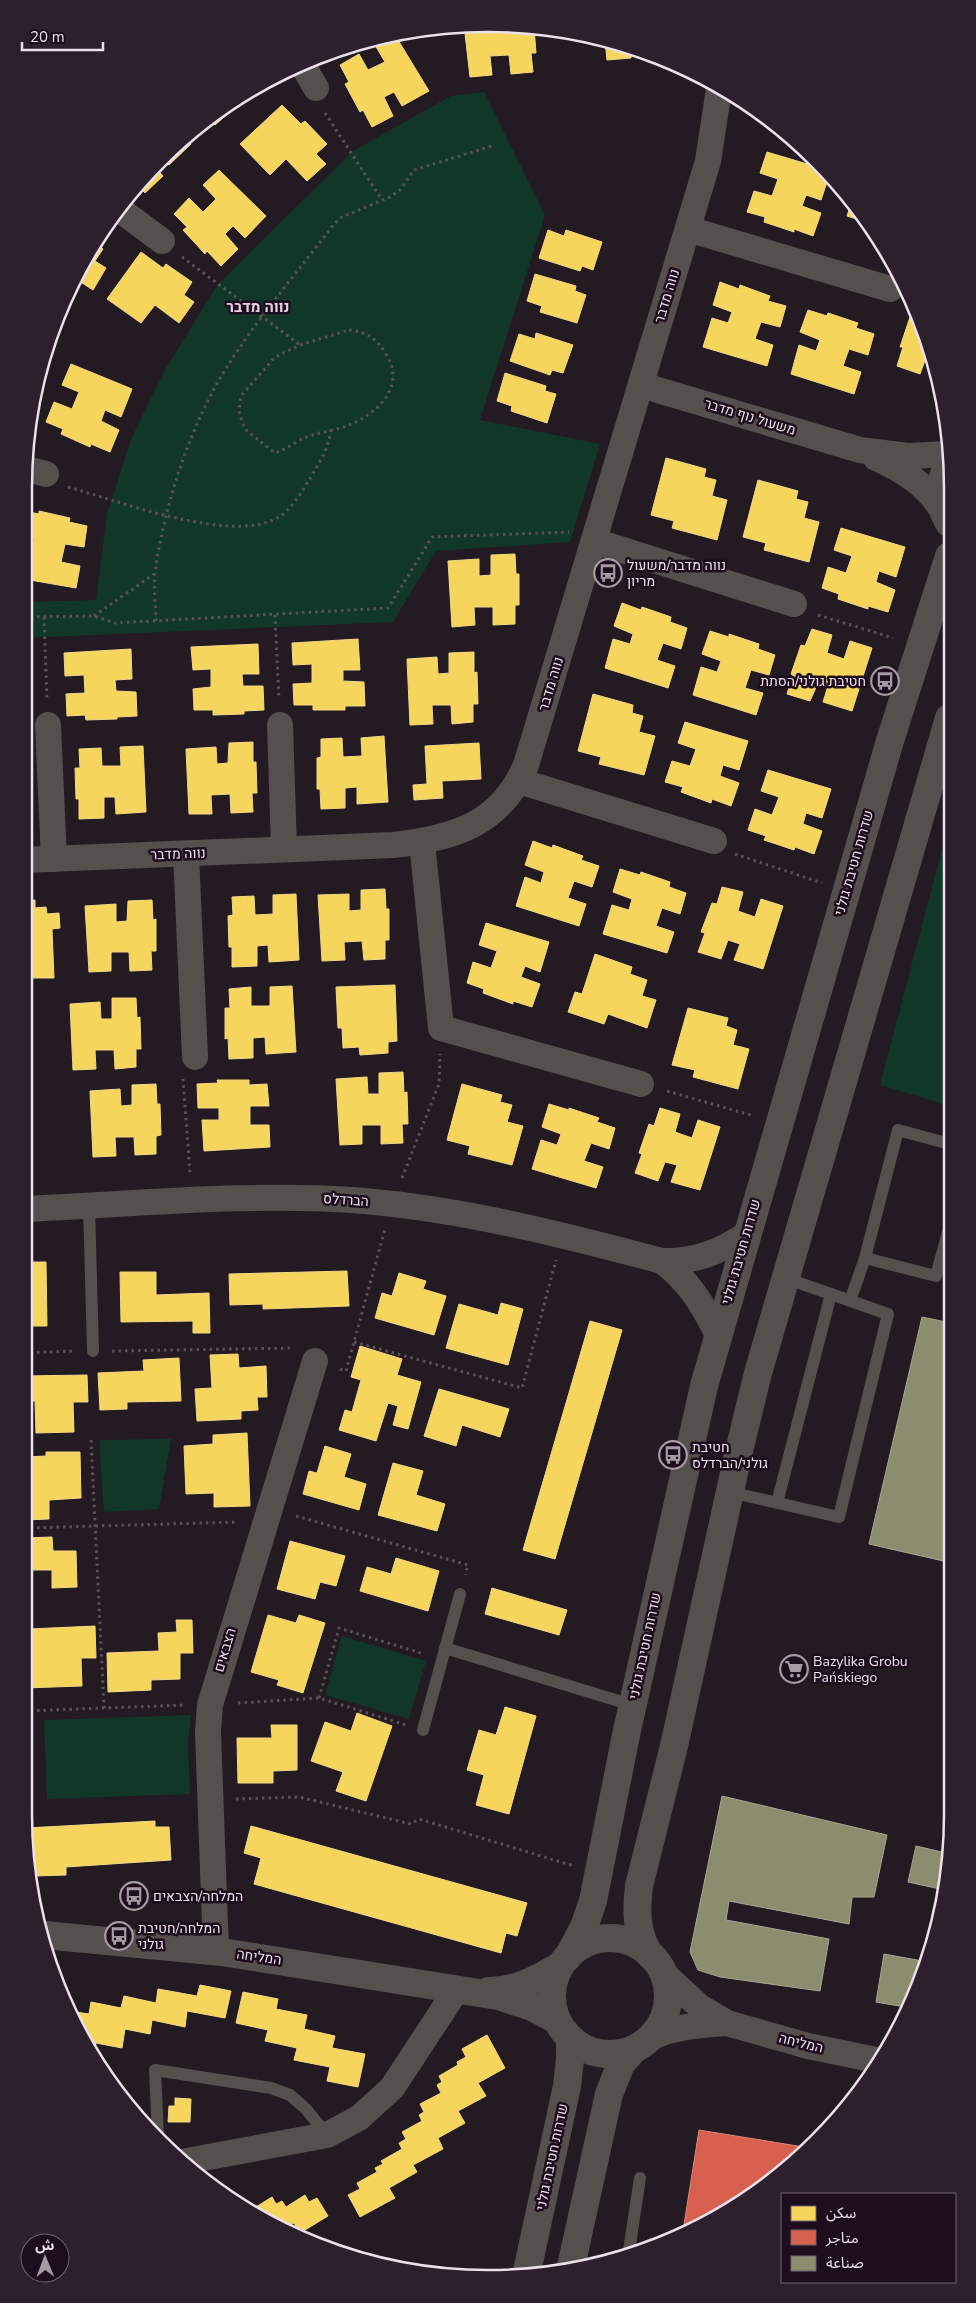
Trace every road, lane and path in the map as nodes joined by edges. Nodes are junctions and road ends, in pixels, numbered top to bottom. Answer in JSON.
{"nodes":[{"id":1,"x":306,"y":71,"type":"edge"},
{"id":2,"x":316,"y":88,"type":"joint"},
{"id":3,"x":718,"y":95,"type":"edge"},
{"id":4,"x":492,"y":146,"type":"dead end"},
{"id":5,"x":382,"y":200,"type":"junction"},
{"id":6,"x":125,"y":214,"type":"edge"},
{"id":7,"x":688,"y":229,"type":"junction"},
{"id":8,"x":162,"y":241,"type":"joint"},
{"id":9,"x":890,"y":289,"type":"dead end"},
{"id":10,"x":263,"y":317,"type":"junction"},
{"id":11,"x":300,"y":345,"type":"junction"},
{"id":12,"x":641,"y":385,"type":"junction"},
{"id":13,"x":331,"y":429,"type":"junction"},
{"id":14,"x":860,"y":450,"type":"junction"},
{"id":15,"x":943,"y":454,"type":"edge"},
{"id":16,"x":36,"y":471,"type":"edge"},
{"id":17,"x":944,"y":476,"type":"edge"},
{"id":18,"x":944,"y":510,"type":"edge"},
{"id":19,"x":166,"y":515,"type":"junction"},
{"id":20,"x":944,"y":516,"type":"edge"},
{"id":21,"x":595,"y":536,"type":"junction"},
{"id":22,"x":944,"y":572,"type":"edge"},
{"id":23,"x":155,"y":574,"type":"junction"},
{"id":24,"x":794,"y":604,"type":"joint"},
{"id":25,"x":275,"y":615,"type":"junction"},
{"id":26,"x":94,"y":616,"type":"junction"},
{"id":27,"x":44,"y":617,"type":"junction"},
{"id":28,"x":32,"y":618,"type":"edge"},
{"id":29,"x":156,"y":621,"type":"junction"},
{"id":30,"x":920,"y":647,"type":"junction"},
{"id":31,"x":48,"y":725,"type":"joint"},
{"id":32,"x":280,"y":725,"type":"joint"},
{"id":33,"x":943,"y":761,"type":"edge"},
{"id":34,"x":519,"y":781,"type":"junction"},
{"id":35,"x":422,"y":842,"type":"junction"},
{"id":36,"x":714,"y":842,"type":"joint"},
{"id":37,"x":284,"y":849,"type":"junction"},
{"id":38,"x":186,"y":854,"type":"junction"},
{"id":39,"x":54,"y":859,"type":"junction"},
{"id":40,"x":32,"y":860,"type":"edge"},
{"id":41,"x":846,"y":891,"type":"junction"},
{"id":42,"x":441,"y":1028,"type":"junction"},
{"id":43,"x":194,"y":1057,"type":"joint"},
{"id":44,"x":641,"y":1084,"type":"joint"},
{"id":45,"x":779,"y":1122,"type":"junction"},
{"id":46,"x":944,"y":1142,"type":"edge"},
{"id":47,"x":193,"y":1201,"type":"junction"},
{"id":48,"x":392,"y":1204,"type":"junction"},
{"id":49,"x":89,"y":1206,"type":"junction"},
{"id":50,"x":32,"y":1209,"type":"edge"},
{"id":51,"x":747,"y":1234,"type":"junction"},
{"id":52,"x":562,"y":1235,"type":"junction"},
{"id":53,"x":944,"y":1245,"type":"edge"},
{"id":54,"x":865,"y":1258,"type":"junction"},
{"id":55,"x":662,"y":1261,"type":"junction"},
{"id":56,"x":785,"y":1278,"type":"junction"},
{"id":57,"x":831,"y":1294,"type":"junction"},
{"id":58,"x":850,"y":1301,"type":"junction"},
{"id":59,"x":718,"y":1335,"type":"junction"},
{"id":60,"x":354,"y":1342,"type":"junction"},
{"id":61,"x":93,"y":1351,"type":"junction"},
{"id":62,"x":32,"y":1353,"type":"edge"},
{"id":63,"x":315,"y":1361,"type":"junction"},
{"id":64,"x":91,"y":1440,"type":"dead end"},
{"id":65,"x":730,"y":1492,"type":"junction"},
{"id":66,"x":777,"y":1503,"type":"junction"},
{"id":67,"x":267,"y":1515,"type":"junction"},
{"id":68,"x":96,"y":1526,"type":"junction"},
{"id":69,"x":32,"y":1528,"type":"edge"},
{"id":70,"x":460,"y":1594,"type":"joint"},
{"id":71,"x":443,"y":1653,"type":"junction"},
{"id":72,"x":319,"y":1698,"type":"junction"},
{"id":73,"x":210,"y":1705,"type":"junction"},
{"id":74,"x":632,"y":1705,"type":"junction"},
{"id":75,"x":104,"y":1708,"type":"junction"},
{"id":76,"x":32,"y":1712,"type":"edge"},
{"id":77,"x":423,"y":1730,"type":"joint"},
{"id":78,"x":211,"y":1800,"type":"junction"},
{"id":79,"x":598,"y":1874,"type":"junction"},
{"id":80,"x":49,"y":1935,"type":"edge"},
{"id":81,"x":216,"y":1951,"type":"junction"},
{"id":82,"x":565,"y":1961,"type":"junction"},
{"id":83,"x":657,"y":1964,"type":"junction"},
{"id":84,"x":466,"y":1990,"type":"junction"},
{"id":85,"x":727,"y":2023,"type":"junction"},
{"id":86,"x":563,"y":2029,"type":"junction"},
{"id":87,"x":642,"y":2043,"type":"junction"},
{"id":88,"x":872,"y":2059,"type":"edge"},
{"id":89,"x":157,"y":2128,"type":"edge"},
{"id":90,"x":327,"y":2135,"type":"junction"},
{"id":91,"x":192,"y":2160,"type":"edge"},
{"id":92,"x":640,"y":2178,"type":"dead end"},
{"id":93,"x":630,"y":2247,"type":"edge"},
{"id":94,"x":572,"y":2263,"type":"edge"},
{"id":95,"x":528,"y":2269,"type":"edge"}],
"edges":[{"from":1,"to":2,"type":"street"},
{"from":2,"to":5,"type":"path"},
{"from":3,"to":7,"type":"street","name":"נווה מדבר"},
{"from":4,"to":5,"type":"path"},
{"from":5,"to":10,"type":"path"},
{"from":6,"to":8,"type":"street"},
{"from":7,"to":9,"type":"street"},
{"from":7,"to":12,"type":"street","name":"נווה מדבר"},
{"from":8,"to":10,"type":"path"},
{"from":10,"to":11,"type":"path"},
{"from":10,"to":19,"type":"path"},
{"from":11,"to":13,"type":"path"},
{"from":11,"to":13,"type":"path"},
{"from":12,"to":14,"type":"street","name":"משעול נוף מדבר"},
{"from":12,"to":21,"type":"street","name":"נווה מדבר"},
{"from":13,"to":19,"type":"path"},
{"from":14,"to":15,"type":"street","name":"משעול נוף מדבר"},
{"from":14,"to":20,"type":"street","name":"משעול נוף מדבר"},
{"from":16,"to":19,"type":"path"},
{"from":17,"to":18,"type":"street"},
{"from":19,"to":23,"type":"path"},
{"from":21,"to":24,"type":"street"},
{"from":21,"to":25,"type":"path"},
{"from":21,"to":34,"type":"street","name":"נווה מדבר"},
{"from":22,"to":30,"type":"street","name":"שדרות חטיבת גולני"},
{"from":23,"to":26,"type":"path"},
{"from":23,"to":29,"type":"path"},
{"from":24,"to":30,"type":"path"},
{"from":25,"to":29,"type":"path"},
{"from":25,"to":32,"type":"path"},
{"from":26,"to":27,"type":"path"},
{"from":26,"to":29,"type":"path"},
{"from":27,"to":28,"type":"path"},
{"from":27,"to":31,"type":"path"},
{"from":30,"to":41,"type":"street","name":"שדרות חטיבת גולני"},
{"from":31,"to":39,"type":"street"},
{"from":32,"to":37,"type":"street"},
{"from":33,"to":56,"type":"street"},
{"from":34,"to":35,"type":"street","name":"נווה מדבר"},
{"from":34,"to":36,"type":"street"},
{"from":35,"to":37,"type":"street","name":"נווה מדבר"},
{"from":35,"to":42,"type":"street"},
{"from":36,"to":41,"type":"path"},
{"from":37,"to":38,"type":"street","name":"נווה מדבר"},
{"from":38,"to":39,"type":"street","name":"נווה מדבר"},
{"from":38,"to":43,"type":"street"},
{"from":39,"to":40,"type":"street","name":"נווה מדבר"},
{"from":41,"to":45,"type":"street","name":"שדרות חטיבת גולני"},
{"from":42,"to":44,"type":"street"},
{"from":42,"to":48,"type":"path"},
{"from":43,"to":47,"type":"path"},
{"from":44,"to":45,"type":"path"},
{"from":45,"to":51,"type":"street","name":"שדרות חטיבת גולני"},
{"from":46,"to":54,"type":"lane"},
{"from":47,"to":48,"type":"street","name":"הברדלס"},
{"from":47,"to":49,"type":"street","name":"הברדלס"},
{"from":48,"to":52,"type":"street","name":"הברדלס"},
{"from":48,"to":60,"type":"path"},
{"from":49,"to":50,"type":"street","name":"הברדלס"},
{"from":49,"to":61,"type":"lane"},
{"from":51,"to":55,"type":"street","name":"הברדלס"},
{"from":51,"to":59,"type":"street","name":"שדרות חטיבת גולני"},
{"from":52,"to":55,"type":"street","name":"הברדלס"},
{"from":52,"to":60,"type":"path"},
{"from":53,"to":54,"type":"lane"},
{"from":54,"to":58,"type":"lane"},
{"from":55,"to":59,"type":"street","name":"הברדלס"},
{"from":56,"to":57,"type":"lane"},
{"from":56,"to":65,"type":"street"},
{"from":57,"to":58,"type":"lane"},
{"from":57,"to":66,"type":"lane"},
{"from":58,"to":66,"type":"lane"},
{"from":59,"to":74,"type":"street","name":"שדרות חטיבת גולני"},
{"from":60,"to":63,"type":"path"},
{"from":61,"to":62,"type":"path"},
{"from":61,"to":63,"type":"path"},
{"from":63,"to":67,"type":"street","name":"הצבאים"},
{"from":64,"to":68,"type":"path"},
{"from":65,"to":66,"type":"lane"},
{"from":65,"to":83,"type":"street"},
{"from":67,"to":68,"type":"path"},
{"from":67,"to":70,"type":"path"},
{"from":67,"to":73,"type":"street","name":"הצבאים"},
{"from":68,"to":69,"type":"path"},
{"from":68,"to":75,"type":"path"},
{"from":70,"to":71,"type":"lane"},
{"from":71,"to":72,"type":"path"},
{"from":71,"to":74,"type":"lane"},
{"from":71,"to":77,"type":"lane"},
{"from":72,"to":73,"type":"path"},
{"from":72,"to":77,"type":"path"},
{"from":73,"to":75,"type":"path"},
{"from":73,"to":78,"type":"street","name":"הצבאים"},
{"from":74,"to":79,"type":"street","name":"שדרות חטיבת גולני"},
{"from":75,"to":76,"type":"path"},
{"from":78,"to":79,"type":"path"},
{"from":78,"to":81,"type":"street","name":"הצבאים"},
{"from":79,"to":82,"type":"street","name":"שדרות חטיבת גולני"},
{"from":80,"to":81,"type":"street","name":"המליחה"},
{"from":81,"to":84,"type":"street","name":"המליחה"},
{"from":82,"to":83,"type":"street"},
{"from":82,"to":84,"type":"street","name":"המליחה"},
{"from":82,"to":86,"type":"street"},
{"from":83,"to":85,"type":"street","name":"המליחה"},
{"from":83,"to":87,"type":"street"},
{"from":84,"to":86,"type":"street","name":"המליחה"},
{"from":84,"to":90,"type":"street"},
{"from":85,"to":87,"type":"street","name":"המליחה"},
{"from":85,"to":88,"type":"street","name":"המליחה"},
{"from":86,"to":87,"type":"street"},
{"from":86,"to":95,"type":"street","name":"שדרות חטיבת גולני"},
{"from":87,"to":94,"type":"street"},
{"from":89,"to":90,"type":"lane"},
{"from":90,"to":91,"type":"street"},
{"from":92,"to":93,"type":"lane"}]}
